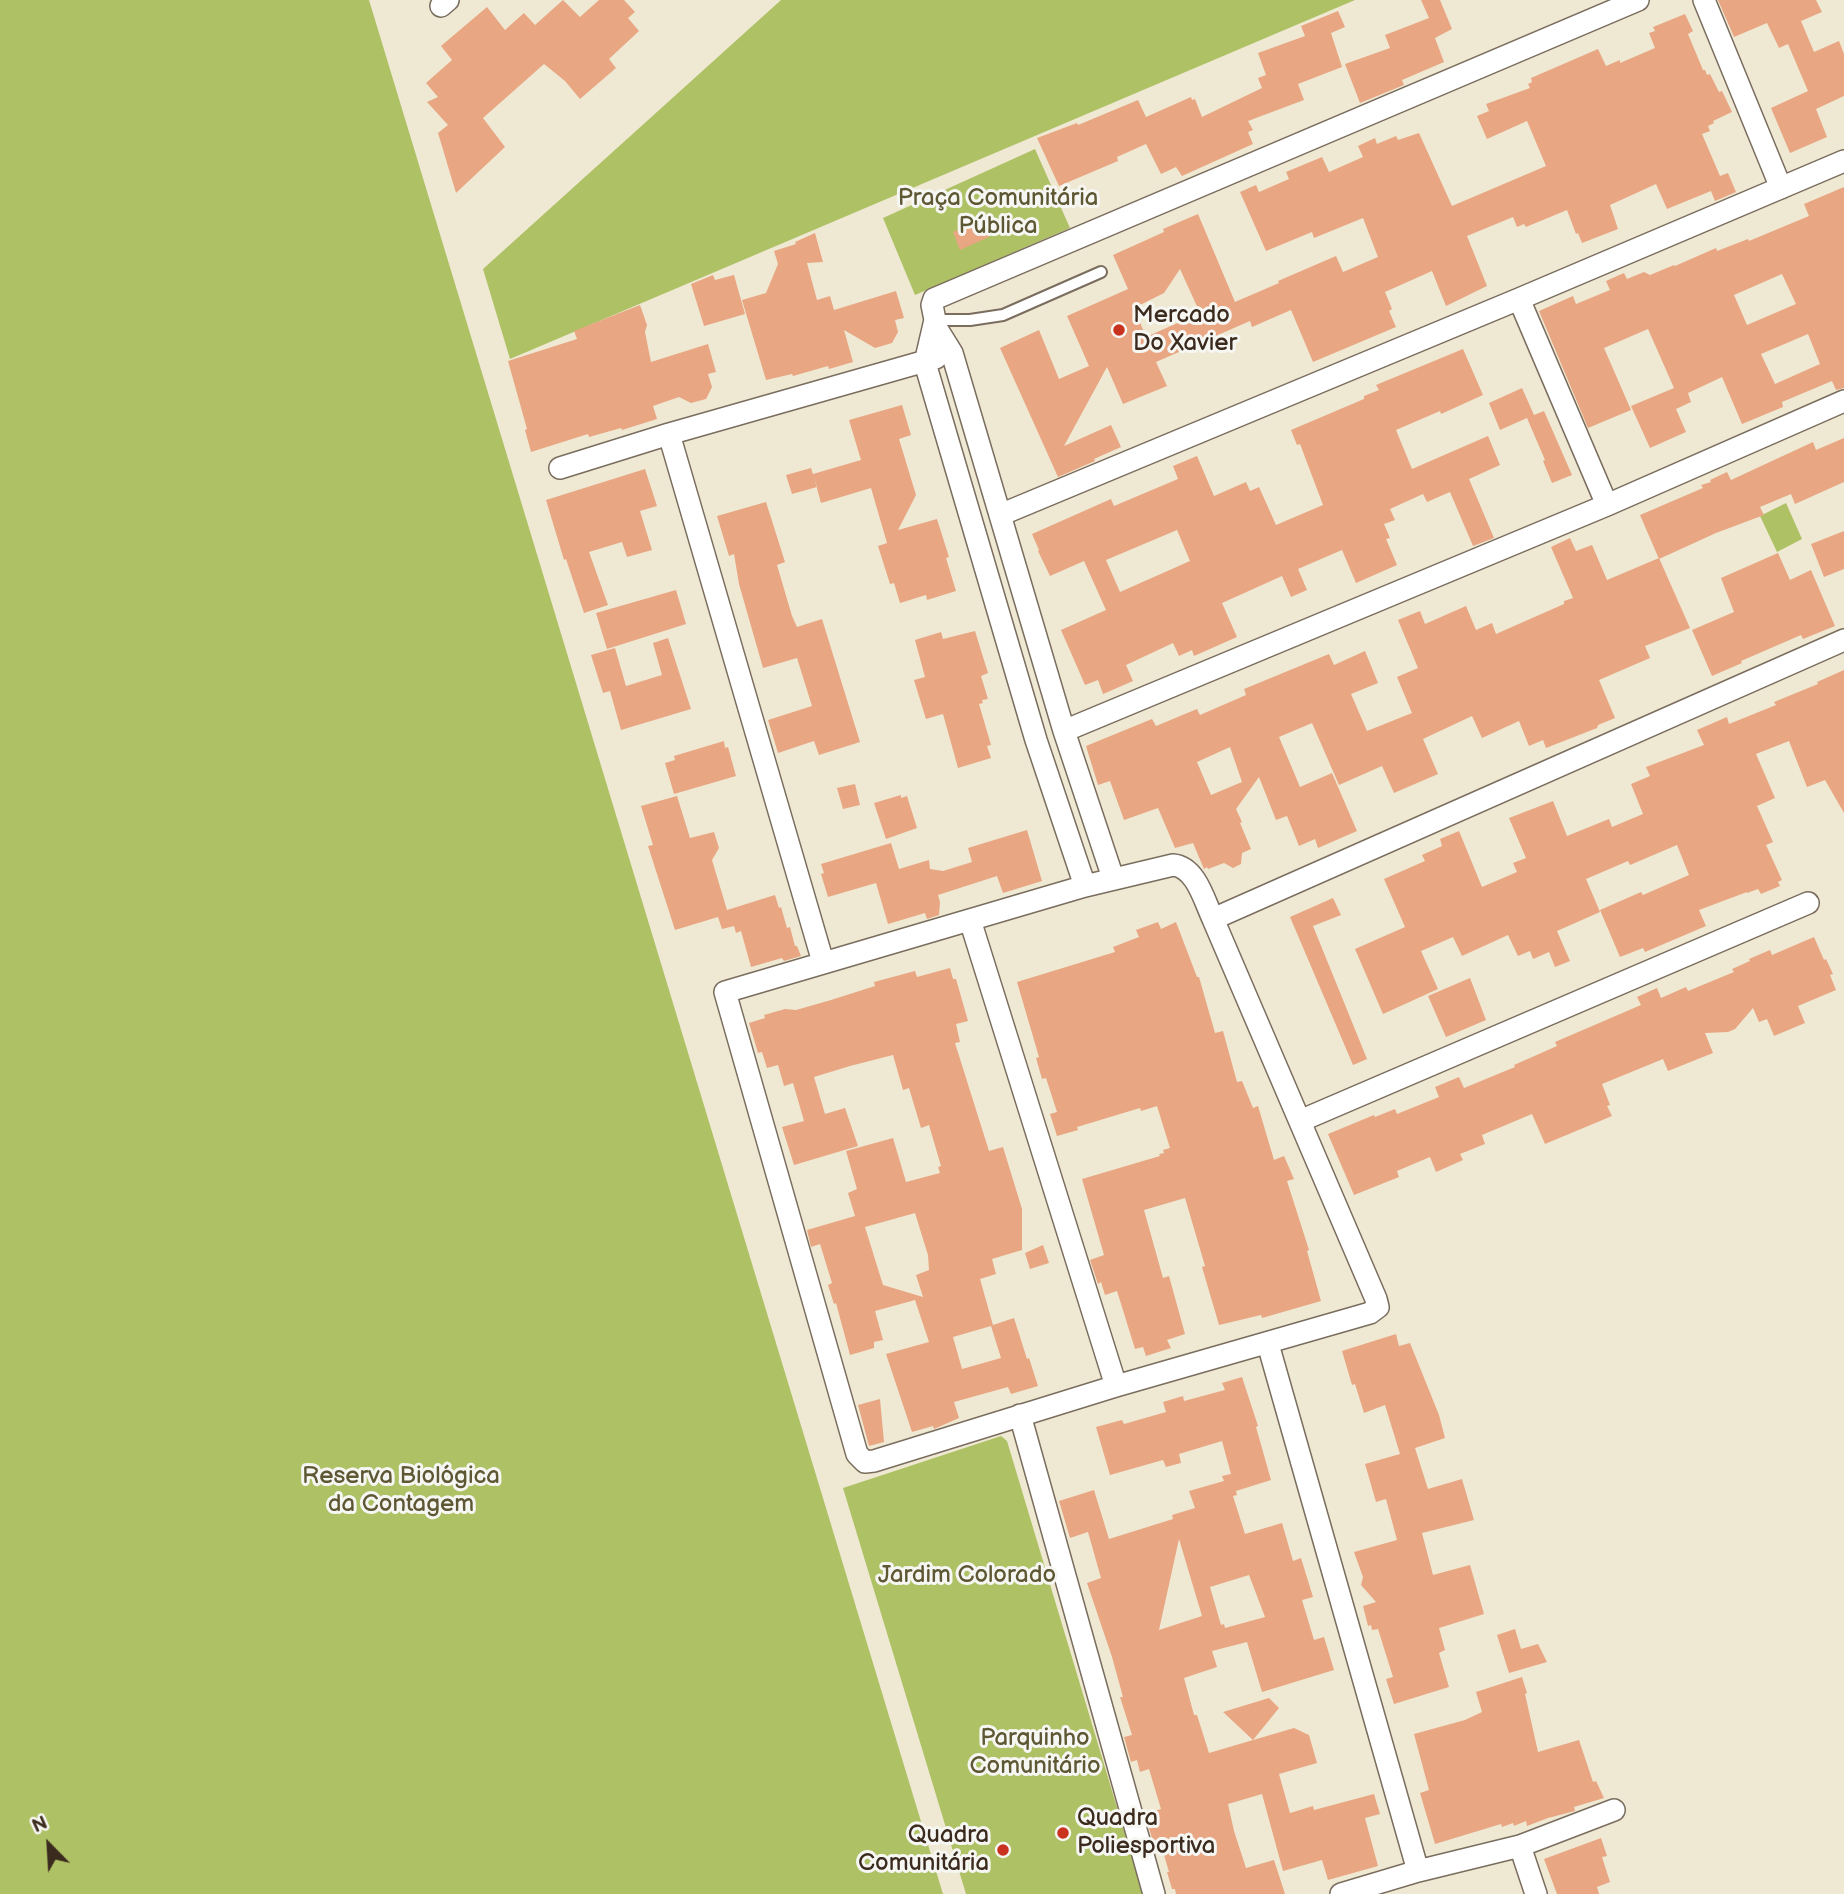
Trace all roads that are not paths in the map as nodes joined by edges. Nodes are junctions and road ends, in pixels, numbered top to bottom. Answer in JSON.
{"nodes":[{"id":1,"x":1638,"y":0,"type":"edge"},
{"id":2,"x":1704,"y":0,"type":"edge"},
{"id":3,"x":1844,"y":161,"type":"edge"},
{"id":4,"x":1781,"y":188,"type":"junction"},
{"id":5,"x":1101,"y":272,"type":"dead end"},
{"id":6,"x":1519,"y":299,"type":"junction"},
{"id":7,"x":934,"y":322,"type":"junction"},
{"id":8,"x":952,"y":353,"type":"junction"},
{"id":9,"x":925,"y":363,"type":"junction"},
{"id":10,"x":1844,"y":401,"type":"edge"},
{"id":11,"x":669,"y":434,"type":"junction"},
{"id":12,"x":560,"y":468,"type":"dead end"},
{"id":13,"x":1607,"y":505,"type":"junction"},
{"id":14,"x":1000,"y":516,"type":"junction"},
{"id":15,"x":1844,"y":640,"type":"edge"},
{"id":16,"x":1039,"y":647,"type":"junction"},
{"id":17,"x":1012,"y":657,"type":"junction"},
{"id":18,"x":1064,"y":731,"type":"junction"},
{"id":19,"x":1113,"y":878,"type":"junction"},
{"id":20,"x":1085,"y":886,"type":"junction"},
{"id":21,"x":1808,"y":902,"type":"dead end"},
{"id":22,"x":1213,"y":919,"type":"junction"},
{"id":23,"x":970,"y":920,"type":"junction"},
{"id":24,"x":823,"y":962,"type":"junction"},
{"id":25,"x":1300,"y":1121,"type":"junction"},
{"id":26,"x":1268,"y":1344,"type":"junction"},
{"id":27,"x":1116,"y":1386,"type":"junction"},
{"id":28,"x":1020,"y":1415,"type":"junction"},
{"id":29,"x":1614,"y":1810,"type":"dead end"},
{"id":30,"x":1520,"y":1846,"type":"junction"},
{"id":31,"x":1418,"y":1871,"type":"junction"},
{"id":32,"x":1154,"y":1894,"type":"edge"},
{"id":33,"x":1341,"y":1894,"type":"edge"},
{"id":34,"x":1535,"y":1894,"type":"edge"}],
"edges":[{"from":1,"to":7,"type":"street"},
{"from":2,"to":4,"type":"street"},
{"from":3,"to":4,"type":"street"},
{"from":4,"to":6,"type":"street"},
{"from":5,"to":7,"type":"lane"},
{"from":6,"to":13,"type":"street"},
{"from":6,"to":14,"type":"street"},
{"from":7,"to":8,"type":"street"},
{"from":7,"to":9,"type":"street"},
{"from":8,"to":9,"type":"street"},
{"from":8,"to":14,"type":"street"},
{"from":9,"to":11,"type":"street"},
{"from":9,"to":17,"type":"street"},
{"from":10,"to":13,"type":"street"},
{"from":11,"to":12,"type":"street"},
{"from":11,"to":24,"type":"street"},
{"from":13,"to":18,"type":"street"},
{"from":14,"to":16,"type":"street"},
{"from":15,"to":22,"type":"street"},
{"from":16,"to":17,"type":"street"},
{"from":16,"to":18,"type":"street"},
{"from":17,"to":20,"type":"street"},
{"from":18,"to":19,"type":"street"},
{"from":19,"to":20,"type":"street"},
{"from":19,"to":22,"type":"street"},
{"from":20,"to":23,"type":"street"},
{"from":21,"to":25,"type":"street"},
{"from":22,"to":25,"type":"street"},
{"from":23,"to":24,"type":"street"},
{"from":23,"to":27,"type":"street"},
{"from":24,"to":28,"type":"street"},
{"from":25,"to":26,"type":"street"},
{"from":26,"to":27,"type":"street"},
{"from":26,"to":31,"type":"street"},
{"from":27,"to":28,"type":"street"},
{"from":28,"to":32,"type":"street"},
{"from":29,"to":30,"type":"street"},
{"from":30,"to":31,"type":"street"},
{"from":30,"to":34,"type":"street"},
{"from":31,"to":33,"type":"street"}]}
